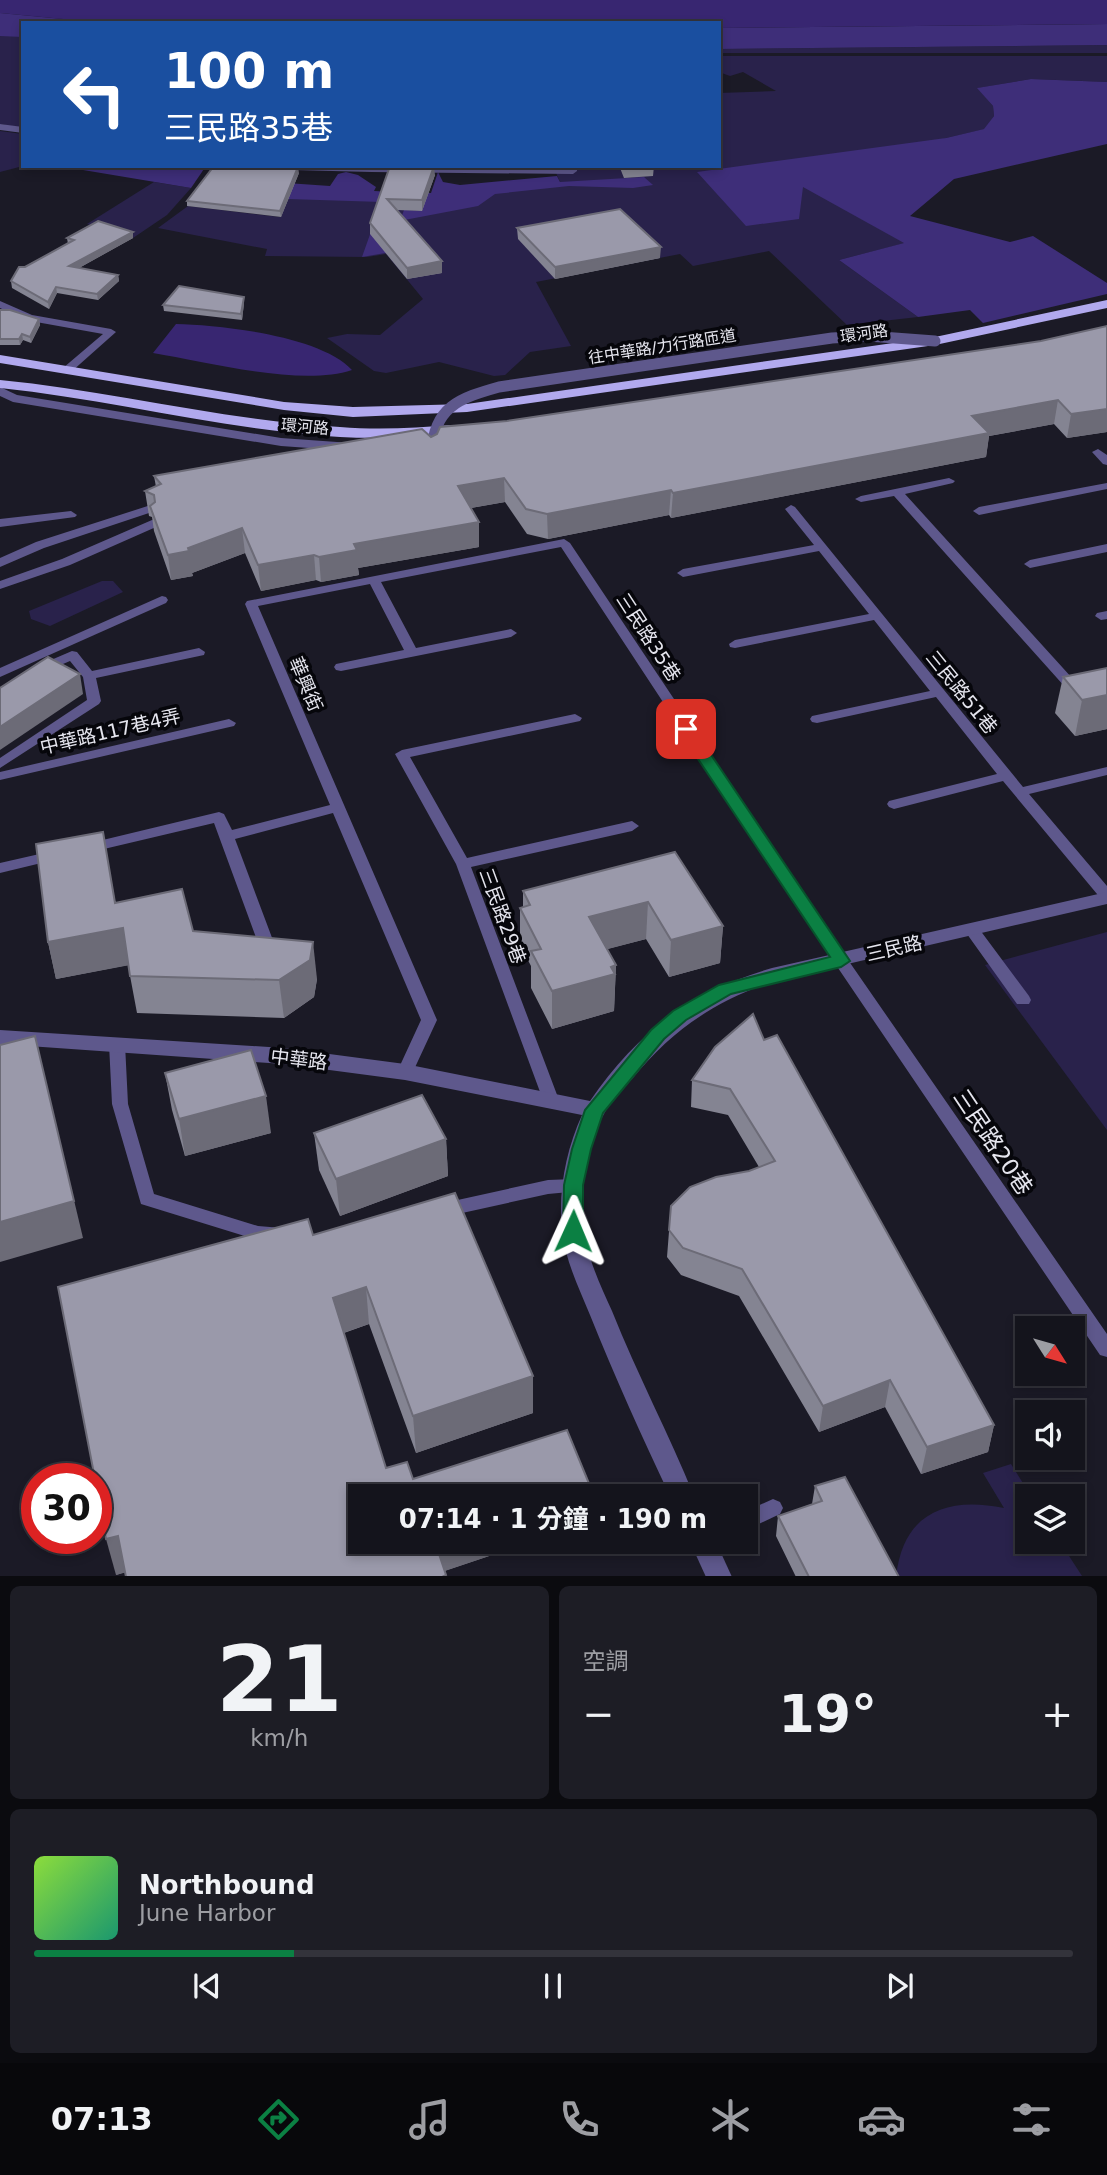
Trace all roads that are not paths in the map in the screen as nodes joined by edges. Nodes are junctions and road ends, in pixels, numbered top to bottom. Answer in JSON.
{"nodes":[{"id":1,"x":0,"y":127,"type":"edge"},
{"id":2,"x":21,"y":130,"type":"edge"},
{"id":3,"x":285,"y":168,"type":"edge"},
{"id":4,"x":354,"y":168,"type":"edge"},
{"id":5,"x":422,"y":168,"type":"edge"},
{"id":6,"x":573,"y":168,"type":"edge"},
{"id":7,"x":0,"y":304,"type":"edge"},
{"id":8,"x":1107,"y":304,"type":"edge"},
{"id":9,"x":935,"y":341,"type":"junction"},
{"id":10,"x":0,"y":359,"type":"edge"},
{"id":11,"x":67,"y":370,"type":"junction"},
{"id":12,"x":0,"y":384,"type":"edge"},
{"id":13,"x":0,"y":391,"type":"edge"},
{"id":14,"x":464,"y":436,"type":"joint"},
{"id":15,"x":1098,"y":452,"type":"dead end"},
{"id":16,"x":432,"y":453,"type":"edge"},
{"id":17,"x":1107,"y":462,"type":"edge"},
{"id":18,"x":949,"y":481,"type":"dead end"},
{"id":19,"x":1107,"y":486,"type":"edge"},
{"id":20,"x":897,"y":492,"type":"junction"},
{"id":21,"x":861,"y":499,"type":"dead end"},
{"id":22,"x":157,"y":507,"type":"edge"},
{"id":23,"x":791,"y":509,"type":"dead end"},
{"id":24,"x":979,"y":511,"type":"dead end"},
{"id":25,"x":71,"y":515,"type":"dead end"},
{"id":26,"x":0,"y":523,"type":"edge"},
{"id":27,"x":152,"y":524,"type":"edge"},
{"id":28,"x":564,"y":543,"type":"joint"},
{"id":29,"x":821,"y":547,"type":"junction"},
{"id":30,"x":1107,"y":548,"type":"edge"},
{"id":31,"x":0,"y":563,"type":"edge"},
{"id":32,"x":1030,"y":564,"type":"dead end"},
{"id":33,"x":683,"y":573,"type":"dead end"},
{"id":34,"x":374,"y":580,"type":"junction"},
{"id":35,"x":0,"y":585,"type":"edge"},
{"id":36,"x":162,"y":600,"type":"dead end"},
{"id":37,"x":875,"y":616,"type":"junction"},
{"id":38,"x":511,"y":633,"type":"dead end"},
{"id":39,"x":735,"y":644,"type":"dead end"},
{"id":40,"x":199,"y":653,"type":"dead end"},
{"id":41,"x":412,"y":653,"type":"junction"},
{"id":42,"x":341,"y":667,"type":"dead end"},
{"id":43,"x":0,"y":673,"type":"edge"},
{"id":44,"x":89,"y":676,"type":"junction"},
{"id":45,"x":1107,"y":688,"type":"edge"},
{"id":46,"x":0,"y":689,"type":"edge"},
{"id":47,"x":938,"y":693,"type":"junction"},
{"id":48,"x":575,"y":718,"type":"dead end"},
{"id":49,"x":817,"y":719,"type":"dead end"},
{"id":50,"x":229,"y":723,"type":"dead end"},
{"id":51,"x":0,"y":764,"type":"edge"},
{"id":52,"x":1107,"y":771,"type":"edge"},
{"id":53,"x":0,"y":776,"type":"edge"},
{"id":54,"x":1006,"y":776,"type":"junction"},
{"id":55,"x":1020,"y":792,"type":"junction"},
{"id":56,"x":894,"y":804,"type":"dead end"},
{"id":57,"x":338,"y":807,"type":"junction"},
{"id":58,"x":632,"y":826,"type":"dead end"},
{"id":59,"x":227,"y":836,"type":"junction"},
{"id":60,"x":463,"y":864,"type":"junction"},
{"id":61,"x":0,"y":865,"type":"edge"},
{"id":62,"x":1107,"y":897,"type":"edge"},
{"id":63,"x":972,"y":930,"type":"junction"},
{"id":64,"x":266,"y":943,"type":"edge"},
{"id":65,"x":841,"y":961,"type":"junction"},
{"id":66,"x":1023,"y":1000,"type":"dead end"},
{"id":67,"x":0,"y":1037,"type":"edge"},
{"id":68,"x":117,"y":1044,"type":"junction"},
{"id":69,"x":405,"y":1072,"type":"junction"},
{"id":70,"x":551,"y":1100,"type":"junction"},
{"id":71,"x":595,"y":1110,"type":"junction"},
{"id":72,"x":574,"y":1185,"type":"junction"},
{"id":73,"x":429,"y":1213,"type":"edge"},
{"id":74,"x":297,"y":1233,"type":"edge"},
{"id":75,"x":1107,"y":1349,"type":"edge"},
{"id":76,"x":676,"y":1484,"type":"edge"},
{"id":77,"x":773,"y":1508,"type":"dead end"},
{"id":78,"x":758,"y":1515,"type":"edge"},
{"id":79,"x":708,"y":1554,"type":"edge"},
{"id":80,"x":719,"y":1576,"type":"edge"}],
"edges":[{"from":1,"to":2,"type":"lane"},
{"from":3,"to":4,"type":"lane"},
{"from":5,"to":6,"type":"lane"},
{"from":7,"to":11,"type":"lane"},
{"from":8,"to":9,"type":"highway","name":"環河路"},
{"from":9,"to":11,"type":"highway","name":"環河路"},
{"from":9,"to":16,"type":"lane","name":"往中華路/力行路匝道","bridge":true},
{"from":10,"to":11,"type":"highway","name":"環河路"},
{"from":12,"to":14,"type":"highway","name":"環河路"},
{"from":13,"to":14,"type":"street","name":"環河路"},
{"from":15,"to":17,"type":"lane"},
{"from":18,"to":20,"type":"lane"},
{"from":19,"to":24,"type":"lane"},
{"from":20,"to":21,"type":"lane"},
{"from":20,"to":45,"type":"lane"},
{"from":22,"to":31,"type":"lane"},
{"from":23,"to":29,"type":"lane","name":"三民路51巷"},
{"from":25,"to":26,"type":"lane"},
{"from":27,"to":35,"type":"lane"},
{"from":28,"to":34,"type":"lane","name":"華興街"},
{"from":28,"to":65,"type":"lane","name":"三民路35巷"},
{"from":29,"to":33,"type":"lane"},
{"from":29,"to":37,"type":"lane","name":"三民路51巷"},
{"from":30,"to":32,"type":"lane"},
{"from":34,"to":41,"type":"lane"},
{"from":34,"to":57,"type":"lane","name":"華興街"},
{"from":36,"to":43,"type":"lane"},
{"from":37,"to":39,"type":"lane"},
{"from":37,"to":47,"type":"lane","name":"三民路51巷"},
{"from":38,"to":41,"type":"lane"},
{"from":40,"to":44,"type":"lane"},
{"from":41,"to":42,"type":"lane"},
{"from":44,"to":46,"type":"lane"},
{"from":44,"to":51,"type":"lane"},
{"from":47,"to":49,"type":"lane"},
{"from":47,"to":54,"type":"lane","name":"三民路51巷"},
{"from":48,"to":60,"type":"lane","name":"三民路29巷"},
{"from":50,"to":53,"type":"lane","name":"中華路117巷4弄"},
{"from":52,"to":55,"type":"lane"},
{"from":54,"to":55,"type":"lane","name":"三民路51巷"},
{"from":54,"to":56,"type":"lane"},
{"from":55,"to":62,"type":"lane","name":"三民路51巷"},
{"from":57,"to":59,"type":"lane"},
{"from":57,"to":69,"type":"lane","name":"華興街"},
{"from":58,"to":60,"type":"lane"},
{"from":59,"to":61,"type":"lane"},
{"from":59,"to":64,"type":"lane"},
{"from":60,"to":70,"type":"lane","name":"三民路29巷"},
{"from":62,"to":63,"type":"street","name":"三民路"},
{"from":63,"to":65,"type":"street","name":"三民路"},
{"from":63,"to":66,"type":"lane"},
{"from":65,"to":71,"type":"street","name":"三民路"},
{"from":65,"to":75,"type":"lane","name":"三民路20巷"},
{"from":67,"to":68,"type":"street","name":"中華路"},
{"from":68,"to":69,"type":"street","name":"中華路"},
{"from":68,"to":74,"type":"lane"},
{"from":69,"to":70,"type":"street","name":"中華路"},
{"from":70,"to":71,"type":"street","name":"中華路"},
{"from":71,"to":72,"type":"street","name":"三民路"},
{"from":72,"to":73,"type":"lane"},
{"from":72,"to":76,"type":"street","name":"三民路"},
{"from":77,"to":78,"type":"lane"},
{"from":79,"to":80,"type":"street"}]}
